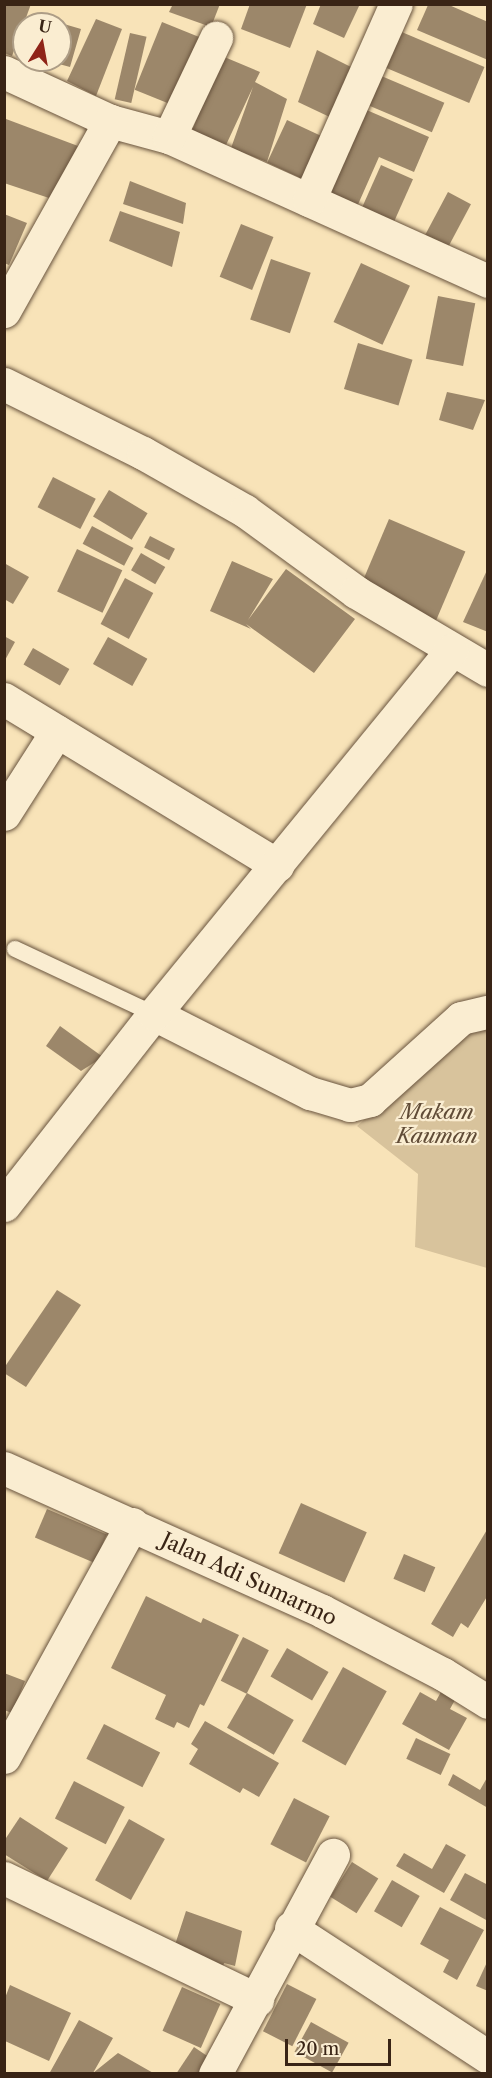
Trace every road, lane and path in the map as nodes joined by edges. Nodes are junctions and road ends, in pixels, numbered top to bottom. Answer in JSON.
{"nodes":[{"id":1,"x":396,"y":4,"type":"edge"},
{"id":2,"x":216,"y":38,"type":"dead end"},
{"id":3,"x":4,"y":72,"type":"edge"},
{"id":4,"x":110,"y":121,"type":"junction"},
{"id":5,"x":169,"y":137,"type":"junction"},
{"id":6,"x":309,"y":200,"type":"junction"},
{"id":7,"x":488,"y":281,"type":"edge"},
{"id":8,"x":4,"y":311,"type":"edge"},
{"id":9,"x":4,"y":384,"type":"edge"},
{"id":10,"x":452,"y":650,"type":"junction"},
{"id":11,"x":488,"y":670,"type":"edge"},
{"id":12,"x":4,"y":699,"type":"edge"},
{"id":13,"x":57,"y":731,"type":"junction"},
{"id":14,"x":4,"y":814,"type":"edge"},
{"id":15,"x":278,"y":865,"type":"junction"},
{"id":16,"x":15,"y":950,"type":"dead end"},
{"id":17,"x":488,"y":1012,"type":"edge"},
{"id":18,"x":154,"y":1014,"type":"junction"},
{"id":19,"x":10,"y":1188,"type":"edge"},
{"id":20,"x":4,"y":1468,"type":"edge"},
{"id":21,"x":132,"y":1524,"type":"junction"},
{"id":22,"x":488,"y":1702,"type":"edge"},
{"id":23,"x":4,"y":1757,"type":"edge"},
{"id":24,"x":333,"y":1855,"type":"dead end"},
{"id":25,"x":4,"y":1878,"type":"edge"},
{"id":26,"x":291,"y":1928,"type":"junction"},
{"id":27,"x":257,"y":2001,"type":"junction"},
{"id":28,"x":488,"y":2057,"type":"edge"},
{"id":29,"x":488,"y":2064,"type":"edge"},
{"id":30,"x":215,"y":2073,"type":"edge"},
{"id":31,"x":482,"y":2073,"type":"edge"}],
"edges":[{"from":1,"to":6,"type":"street"},
{"from":2,"to":5,"type":"street"},
{"from":3,"to":4,"type":"street"},
{"from":4,"to":5,"type":"street"},
{"from":4,"to":8,"type":"street"},
{"from":5,"to":6,"type":"street"},
{"from":6,"to":7,"type":"street"},
{"from":9,"to":10,"type":"street"},
{"from":10,"to":11,"type":"street"},
{"from":10,"to":15,"type":"street"},
{"from":12,"to":13,"type":"street"},
{"from":13,"to":14,"type":"street"},
{"from":13,"to":15,"type":"street"},
{"from":15,"to":18,"type":"street"},
{"from":16,"to":18,"type":"lane"},
{"from":17,"to":18,"type":"street"},
{"from":18,"to":19,"type":"street"},
{"from":20,"to":21,"type":"street","name":"Jalan Adi Sumarmo"},
{"from":21,"to":22,"type":"street","name":"Jalan Adi Sumarmo"},
{"from":21,"to":23,"type":"street"},
{"from":24,"to":26,"type":"street"},
{"from":25,"to":27,"type":"street"},
{"from":26,"to":27,"type":"street"},
{"from":26,"to":28,"type":"street"},
{"from":27,"to":30,"type":"street"},
{"from":29,"to":31,"type":"street"}]}
